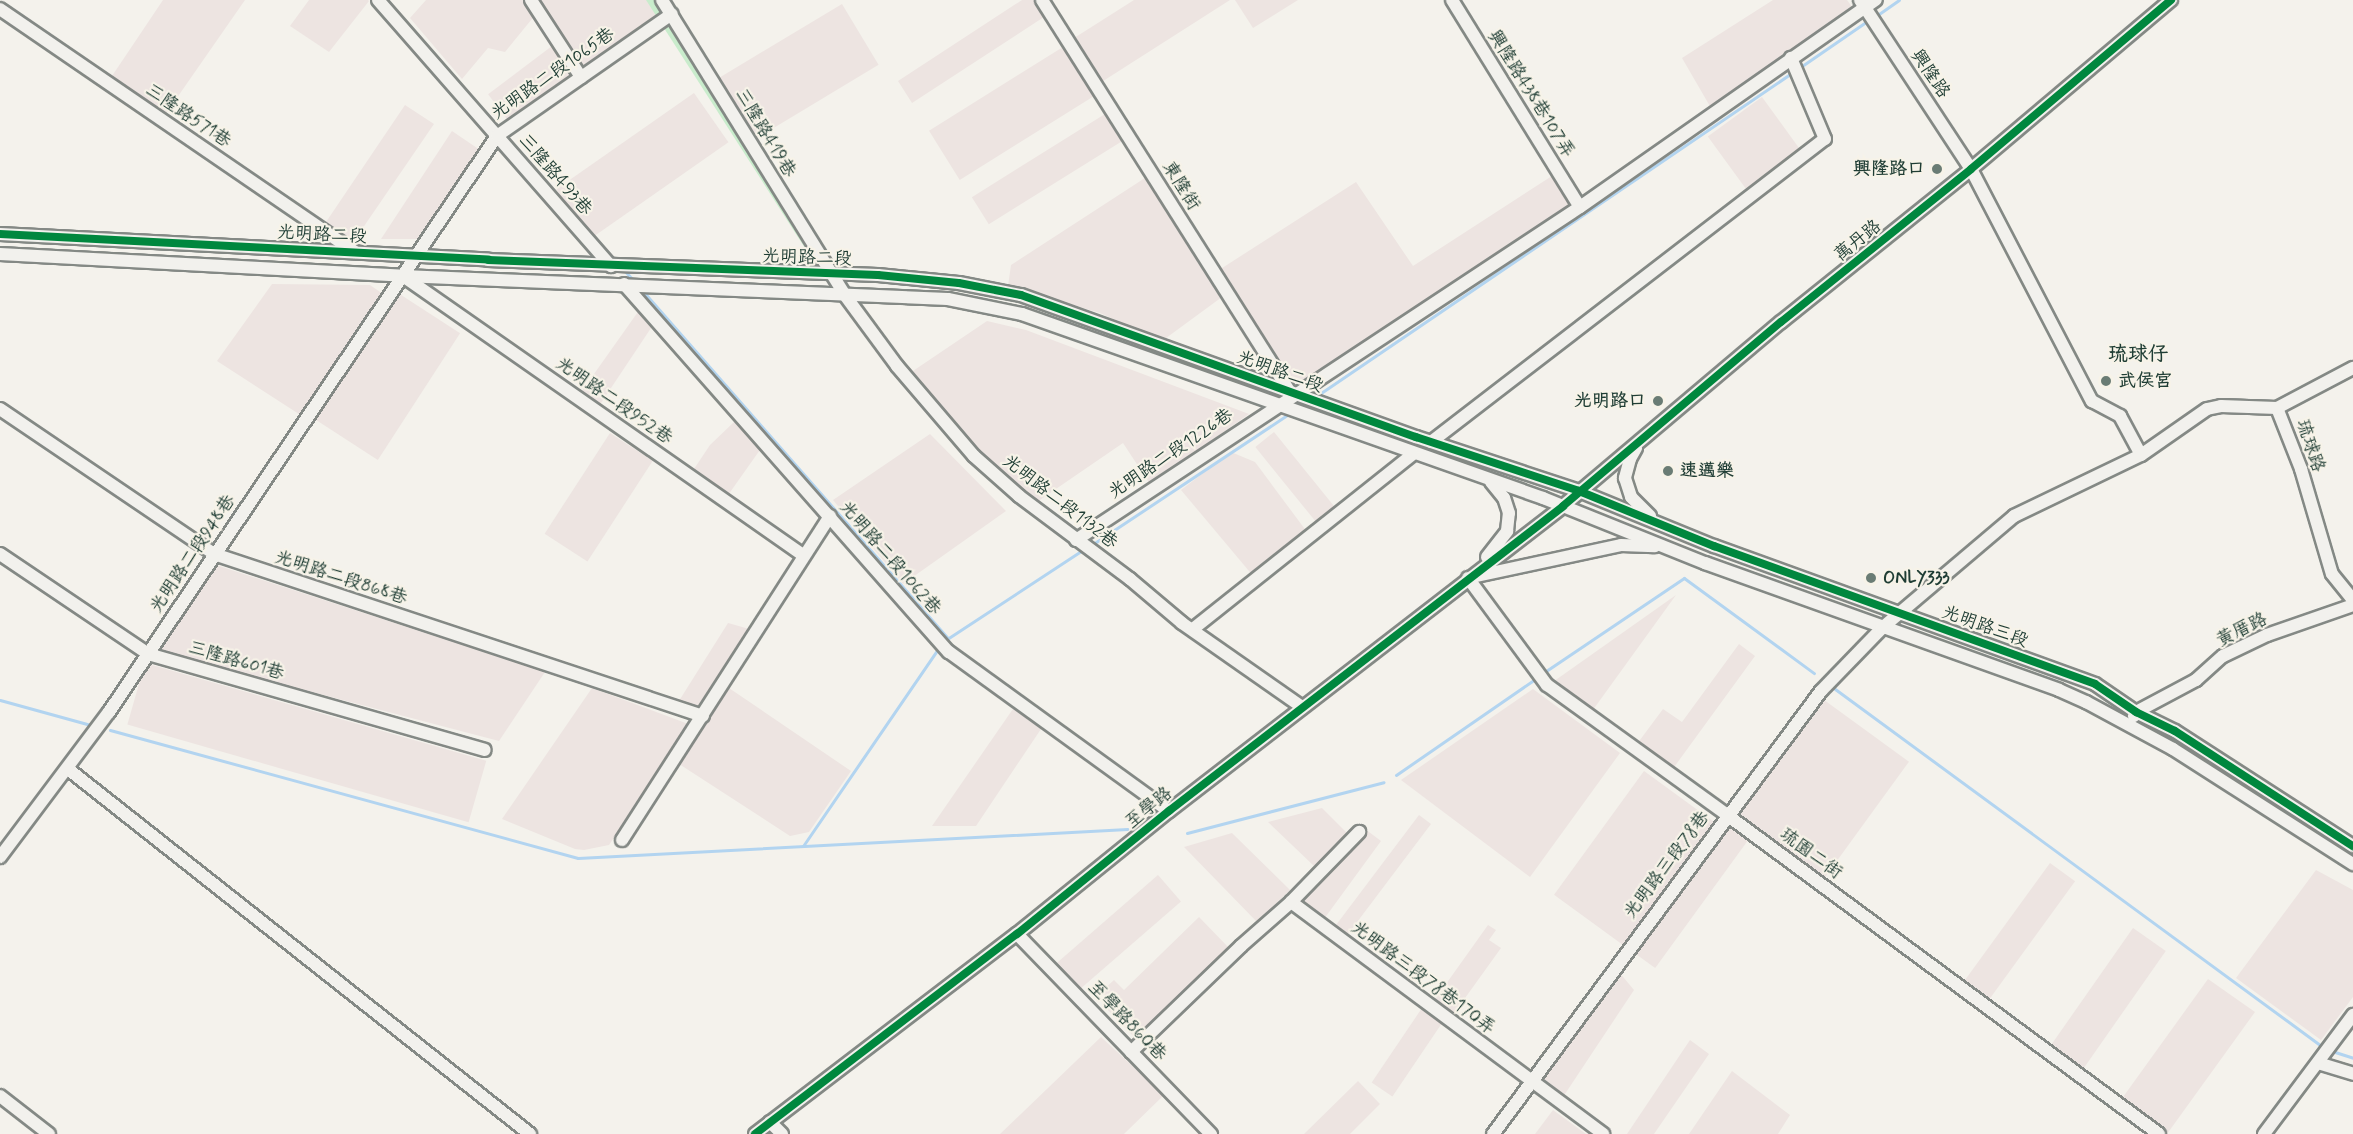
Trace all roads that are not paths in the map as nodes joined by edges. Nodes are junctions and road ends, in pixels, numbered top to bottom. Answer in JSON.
{"nodes":[{"id":1,"x":378,"y":0,"type":"edge"},
{"id":2,"x":531,"y":0,"type":"edge"},
{"id":3,"x":662,"y":0,"type":"edge"},
{"id":4,"x":1041,"y":0,"type":"edge"},
{"id":5,"x":1452,"y":0,"type":"edge"},
{"id":6,"x":1876,"y":0,"type":"edge"},
{"id":7,"x":2171,"y":0,"type":"edge"},
{"id":8,"x":0,"y":9,"type":"edge"},
{"id":9,"x":1867,"y":11,"type":"edge"},
{"id":10,"x":672,"y":14,"type":"junction"},
{"id":11,"x":1794,"y":66,"type":"junction"},
{"id":12,"x":581,"y":77,"type":"junction"},
{"id":13,"x":500,"y":134,"type":"junction"},
{"id":14,"x":1971,"y":169,"type":"junction"},
{"id":15,"x":1580,"y":207,"type":"junction"},
{"id":16,"x":0,"y":234,"type":"edge"},
{"id":17,"x":356,"y":252,"type":"junction"},
{"id":18,"x":0,"y":254,"type":"edge"},
{"id":19,"x":419,"y":255,"type":"junction"},
{"id":20,"x":611,"y":266,"type":"junction"},
{"id":21,"x":406,"y":272,"type":"junction"},
{"id":22,"x":834,"y":278,"type":"junction"},
{"id":23,"x":624,"y":284,"type":"junction"},
{"id":24,"x":844,"y":294,"type":"junction"},
{"id":25,"x":2353,"y":368,"type":"edge"},
{"id":26,"x":1288,"y":398,"type":"junction"},
{"id":27,"x":2277,"y":408,"type":"junction"},
{"id":28,"x":0,"y":409,"type":"edge"},
{"id":29,"x":1642,"y":438,"type":"junction"},
{"id":30,"x":1431,"y":442,"type":"junction"},
{"id":31,"x":1413,"y":454,"type":"junction"},
{"id":32,"x":2141,"y":455,"type":"junction"},
{"id":33,"x":1487,"y":479,"type":"junction"},
{"id":34,"x":1580,"y":491,"type":"junction"},
{"id":35,"x":1563,"y":506,"type":"junction"},
{"id":36,"x":830,"y":516,"type":"junction"},
{"id":37,"x":1666,"y":526,"type":"junction"},
{"id":38,"x":1076,"y":540,"type":"junction"},
{"id":39,"x":1662,"y":546,"type":"junction"},
{"id":40,"x":0,"y":554,"type":"edge"},
{"id":41,"x":214,"y":555,"type":"junction"},
{"id":42,"x":803,"y":555,"type":"junction"},
{"id":43,"x":1468,"y":578,"type":"junction"},
{"id":44,"x":2353,"y":600,"type":"edge"},
{"id":45,"x":2353,"y":605,"type":"edge"},
{"id":46,"x":1900,"y":613,"type":"junction"},
{"id":47,"x":1882,"y":628,"type":"junction"},
{"id":48,"x":1192,"y":629,"type":"junction"},
{"id":49,"x":148,"y":654,"type":"junction"},
{"id":50,"x":1302,"y":707,"type":"junction"},
{"id":51,"x":2136,"y":712,"type":"junction"},
{"id":52,"x":703,"y":716,"type":"junction"},
{"id":53,"x":2128,"y":725,"type":"junction"},
{"id":54,"x":485,"y":750,"type":"dead end"},
{"id":55,"x":68,"y":769,"type":"junction"},
{"id":56,"x":1169,"y":811,"type":"junction"},
{"id":57,"x":1727,"y":815,"type":"junction"},
{"id":58,"x":1359,"y":832,"type":"dead end"},
{"id":59,"x":622,"y":840,"type":"dead end"},
{"id":60,"x":2353,"y":846,"type":"edge"},
{"id":61,"x":0,"y":857,"type":"edge"},
{"id":62,"x":2353,"y":864,"type":"edge"},
{"id":63,"x":1291,"y":902,"type":"junction"},
{"id":64,"x":1017,"y":934,"type":"junction"},
{"id":65,"x":2353,"y":1015,"type":"edge"},
{"id":66,"x":1131,"y":1052,"type":"junction"},
{"id":67,"x":2318,"y":1063,"type":"junction"},
{"id":68,"x":2353,"y":1074,"type":"edge"},
{"id":69,"x":1532,"y":1082,"type":"junction"},
{"id":70,"x":0,"y":1096,"type":"edge"},
{"id":71,"x":770,"y":1122,"type":"junction"},
{"id":72,"x":49,"y":1134,"type":"edge"},
{"id":73,"x":530,"y":1134,"type":"edge"},
{"id":74,"x":754,"y":1134,"type":"edge"},
{"id":75,"x":782,"y":1134,"type":"edge"},
{"id":76,"x":1211,"y":1134,"type":"edge"},
{"id":77,"x":1493,"y":1134,"type":"edge"},
{"id":78,"x":1603,"y":1134,"type":"edge"},
{"id":79,"x":2159,"y":1134,"type":"edge"},
{"id":80,"x":2264,"y":1134,"type":"edge"}],
"edges":[{"from":1,"to":13,"type":"street","name":"三隆路493巷"},
{"from":2,"to":12,"type":"street"},
{"from":3,"to":10,"type":"street","name":"三隆路419巷"},
{"from":4,"to":26,"type":"street","name":"東隆街"},
{"from":5,"to":15,"type":"street","name":"興隆路438巷107弄"},
{"from":6,"to":9,"type":"street","name":"光明路二段1226巷"},
{"from":7,"to":14,"type":"street","name":"萬丹路"},
{"from":8,"to":17,"type":"street","name":"三隆路571巷"},
{"from":9,"to":11,"type":"street","name":"光明路二段1226巷"},
{"from":9,"to":14,"type":"street","name":"興隆路"},
{"from":10,"to":12,"type":"street","name":"光明路二段1065巷"},
{"from":10,"to":22,"type":"street","name":"三隆路419巷"},
{"from":11,"to":15,"type":"street","name":"光明路二段1226巷"},
{"from":11,"to":30,"type":"street"},
{"from":12,"to":13,"type":"street","name":"光明路二段1065巷"},
{"from":13,"to":19,"type":"street","name":"光明路二段1065巷"},
{"from":13,"to":20,"type":"street","name":"三隆路493巷"},
{"from":14,"to":29,"type":"street","name":"萬丹路"},
{"from":14,"to":32,"type":"street"},
{"from":15,"to":26,"type":"street","name":"光明路二段1226巷"},
{"from":16,"to":17,"type":"street","name":"光明路二段"},
{"from":17,"to":19,"type":"street","name":"光明路二段"},
{"from":18,"to":21,"type":"street","name":"光明路二段"},
{"from":19,"to":20,"type":"street","name":"光明路二段"},
{"from":19,"to":21,"type":"street","name":"光明路二段1065巷"},
{"from":20,"to":22,"type":"street","name":"光明路二段"},
{"from":21,"to":23,"type":"street","name":"光明路二段"},
{"from":21,"to":41,"type":"street","name":"光明路二段948巷"},
{"from":21,"to":42,"type":"street","name":"光明路二段952巷"},
{"from":22,"to":24,"type":"street","name":"光明路二段1132巷"},
{"from":22,"to":26,"type":"street","name":"光明路二段"},
{"from":23,"to":24,"type":"street","name":"光明路二段"},
{"from":23,"to":36,"type":"street","name":"光明路二段1062巷"},
{"from":24,"to":26,"type":"street","name":"光明路二段"},
{"from":24,"to":38,"type":"street","name":"光明路二段1132巷"},
{"from":25,"to":27,"type":"street"},
{"from":26,"to":30,"type":"street","name":"光明路二段"},
{"from":26,"to":31,"type":"street","name":"光明路二段"},
{"from":26,"to":38,"type":"street","name":"光明路二段1226巷"},
{"from":27,"to":32,"type":"street","name":"琉球路"},
{"from":27,"to":44,"type":"street","name":"琉球路"},
{"from":28,"to":41,"type":"street","name":"光明路二段868巷"},
{"from":29,"to":34,"type":"street","name":"萬丹路"},
{"from":29,"to":37,"type":"street"},
{"from":30,"to":34,"type":"street","name":"光明路二段"},
{"from":31,"to":33,"type":"street","name":"光明路二段"},
{"from":31,"to":48,"type":"street"},
{"from":32,"to":46,"type":"street","name":"琉球路"},
{"from":33,"to":35,"type":"street","name":"光明路二段"},
{"from":33,"to":43,"type":"street"},
{"from":34,"to":35,"type":"street","name":"萬丹路"},
{"from":34,"to":37,"type":"street","name":"光明路三段"},
{"from":35,"to":39,"type":"street","name":"光明路三段"},
{"from":35,"to":43,"type":"street","name":"至學路"},
{"from":36,"to":42,"type":"street"},
{"from":36,"to":56,"type":"street","name":"光明路二段1062巷"},
{"from":37,"to":46,"type":"street","name":"光明路三段"},
{"from":38,"to":48,"type":"street","name":"光明路二段1132巷"},
{"from":39,"to":43,"type":"street"},
{"from":39,"to":47,"type":"street","name":"光明路三段"},
{"from":40,"to":49,"type":"street","name":"三隆路601巷"},
{"from":41,"to":49,"type":"street","name":"光明路二段948巷"},
{"from":41,"to":52,"type":"street","name":"光明路二段868巷"},
{"from":42,"to":52,"type":"street"},
{"from":43,"to":50,"type":"street","name":"至學路"},
{"from":43,"to":57,"type":"street","name":"琉園二街"},
{"from":45,"to":51,"type":"street","name":"黃厝路"},
{"from":46,"to":47,"type":"street","name":"琉球路"},
{"from":46,"to":51,"type":"street","name":"光明路三段"},
{"from":47,"to":53,"type":"street","name":"光明路三段"},
{"from":47,"to":57,"type":"street","name":"光明路三段78巷"},
{"from":48,"to":50,"type":"street","name":"光明路二段1132巷"},
{"from":49,"to":54,"type":"street","name":"三隆路601巷"},
{"from":49,"to":55,"type":"street","name":"光明路二段948巷"},
{"from":50,"to":56,"type":"street","name":"至學路"},
{"from":51,"to":53,"type":"street"},
{"from":51,"to":60,"type":"street","name":"光明路三段"},
{"from":52,"to":59,"type":"street"},
{"from":53,"to":62,"type":"street","name":"光明路三段"},
{"from":55,"to":61,"type":"street","name":"光明路二段948巷"},
{"from":55,"to":73,"type":"street"},
{"from":56,"to":64,"type":"street","name":"至學路"},
{"from":57,"to":69,"type":"street","name":"光明路三段78巷"},
{"from":57,"to":79,"type":"street","name":"琉園二街"},
{"from":58,"to":63,"type":"street"},
{"from":63,"to":66,"type":"street"},
{"from":63,"to":69,"type":"street","name":"光明路三段78巷170弄"},
{"from":64,"to":66,"type":"street","name":"至學路860巷"},
{"from":64,"to":71,"type":"street","name":"至學路"},
{"from":65,"to":67,"type":"street"},
{"from":66,"to":76,"type":"street","name":"至學路860巷"},
{"from":67,"to":68,"type":"street"},
{"from":67,"to":80,"type":"street"},
{"from":69,"to":77,"type":"street","name":"光明路三段78巷"},
{"from":69,"to":78,"type":"street","name":"光明路三段78巷170弄"},
{"from":70,"to":72,"type":"street"},
{"from":71,"to":74,"type":"street","name":"至學路"},
{"from":71,"to":75,"type":"street"}]}
